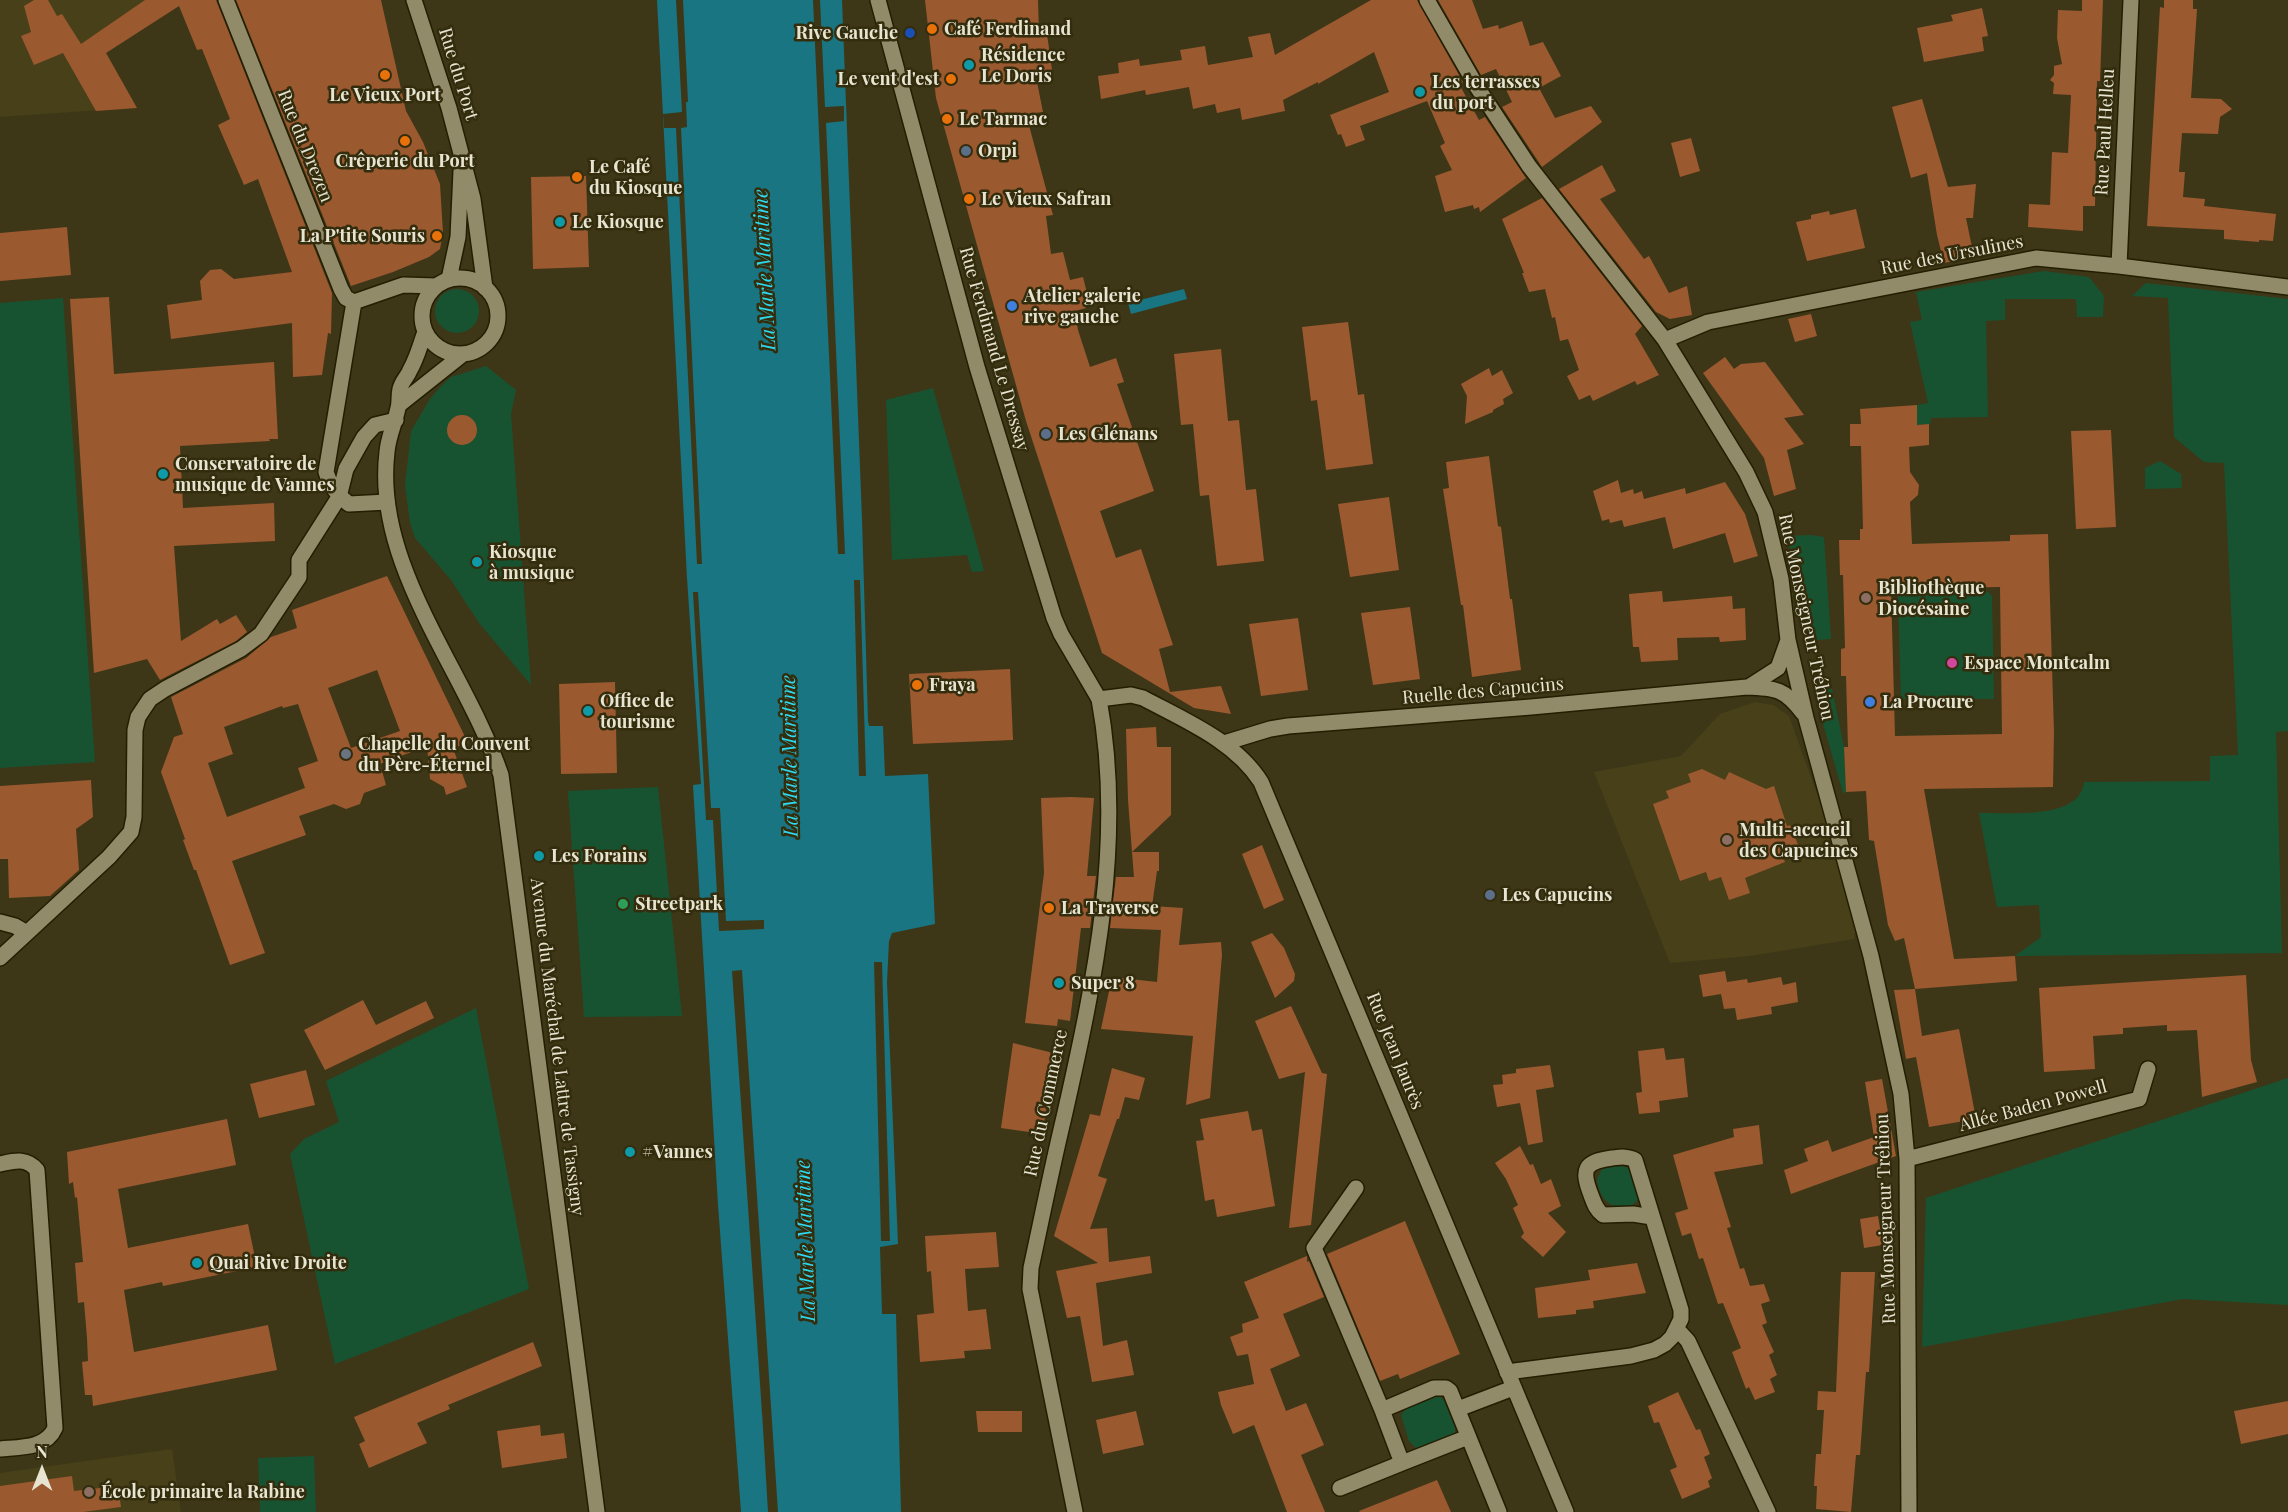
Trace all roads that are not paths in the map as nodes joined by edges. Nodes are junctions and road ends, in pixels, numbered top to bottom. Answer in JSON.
{"nodes":[{"id":1,"x":226,"y":0,"type":"edge"},
{"id":2,"x":414,"y":0,"type":"edge"},
{"id":3,"x":878,"y":0,"type":"edge"},
{"id":4,"x":1428,"y":0,"type":"edge"},
{"id":5,"x":2131,"y":0,"type":"edge"},
{"id":6,"x":462,"y":159,"type":"junction"},
{"id":7,"x":2119,"y":266,"type":"junction"},
{"id":8,"x":442,"y":282,"type":"junction"},
{"id":9,"x":2288,"y":287,"type":"edge"},
{"id":10,"x":485,"y":288,"type":"junction"},
{"id":11,"x":354,"y":302,"type":"junction"},
{"id":12,"x":425,"y":332,"type":"junction"},
{"id":13,"x":1665,"y":340,"type":"junction"},
{"id":14,"x":462,"y":355,"type":"junction"},
{"id":15,"x":397,"y":412,"type":"junction"},
{"id":16,"x":339,"y":497,"type":"junction"},
{"id":17,"x":387,"y":502,"type":"junction"},
{"id":18,"x":1788,"y":640,"type":"junction"},
{"id":19,"x":1747,"y":687,"type":"junction"},
{"id":20,"x":1099,"y":699,"type":"junction"},
{"id":21,"x":1806,"y":718,"type":"junction"},
{"id":22,"x":1224,"y":743,"type":"junction"},
{"id":23,"x":0,"y":922,"type":"edge"},
{"id":24,"x":27,"y":933,"type":"junction"},
{"id":25,"x":0,"y":958,"type":"edge"},
{"id":26,"x":2148,"y":1069,"type":"dead end"},
{"id":27,"x":1907,"y":1159,"type":"junction"},
{"id":28,"x":0,"y":1164,"type":"edge"},
{"id":29,"x":1356,"y":1188,"type":"dead end"},
{"id":30,"x":1652,"y":1217,"type":"junction"},
{"id":31,"x":1677,"y":1329,"type":"junction"},
{"id":32,"x":1507,"y":1372,"type":"junction"},
{"id":33,"x":1513,"y":1388,"type":"junction"},
{"id":34,"x":1458,"y":1408,"type":"junction"},
{"id":35,"x":1382,"y":1410,"type":"junction"},
{"id":36,"x":1468,"y":1437,"type":"junction"},
{"id":37,"x":0,"y":1449,"type":"edge"},
{"id":38,"x":1402,"y":1463,"type":"junction"},
{"id":39,"x":1340,"y":1488,"type":"dead end"},
{"id":40,"x":597,"y":1512,"type":"edge"},
{"id":41,"x":1075,"y":1512,"type":"edge"},
{"id":42,"x":1499,"y":1512,"type":"edge"},
{"id":43,"x":1566,"y":1512,"type":"edge"},
{"id":44,"x":1768,"y":1512,"type":"edge"},
{"id":45,"x":1909,"y":1512,"type":"edge"}],
"edges":[{"from":1,"to":11,"type":"street","name":"Rue du Drezen"},
{"from":2,"to":6,"type":"street","name":"Rue du Port"},
{"from":3,"to":20,"type":"street","name":"Rue Ferdinand Le Dressay"},
{"from":4,"to":13,"type":"street","name":"Rue Monseigneur Tréhiou"},
{"from":5,"to":7,"type":"street","name":"Rue Paul Helleu"},
{"from":6,"to":8,"type":"street","name":"Rue du Port"},
{"from":6,"to":10,"type":"street","name":"Rue du Port"},
{"from":7,"to":9,"type":"street","name":"Rue des Ursulines"},
{"from":7,"to":13,"type":"street","name":"Rue des Ursulines"},
{"from":8,"to":10,"type":"street"},
{"from":8,"to":11,"type":"street"},
{"from":8,"to":12,"type":"street"},
{"from":10,"to":14,"type":"street"},
{"from":11,"to":16,"type":"street"},
{"from":12,"to":14,"type":"street"},
{"from":12,"to":15,"type":"street","name":"Avenue du Maréchal de Lattre de Tassigny"},
{"from":13,"to":18,"type":"street","name":"Rue Monseigneur Tréhiou"},
{"from":14,"to":15,"type":"street"},
{"from":15,"to":16,"type":"street"},
{"from":15,"to":17,"type":"street","name":"Avenue du Maréchal de Lattre de Tassigny"},
{"from":16,"to":17,"type":"street"},
{"from":16,"to":24,"type":"street"},
{"from":17,"to":40,"type":"street","name":"Avenue du Maréchal de Lattre de Tassigny"},
{"from":18,"to":19,"type":"street","name":"Ruelle des Capucins"},
{"from":18,"to":21,"type":"street","name":"Rue Monseigneur Tréhiou"},
{"from":19,"to":21,"type":"street","name":"Ruelle des Capucins"},
{"from":19,"to":22,"type":"street","name":"Ruelle des Capucins"},
{"from":20,"to":22,"type":"street","name":"Rue Jean Jaurès"},
{"from":20,"to":41,"type":"street","name":"Rue du Commerce"},
{"from":21,"to":27,"type":"street","name":"Rue Monseigneur Tréhiou"},
{"from":22,"to":32,"type":"street","name":"Rue Jean Jaurès"},
{"from":23,"to":24,"type":"street"},
{"from":24,"to":25,"type":"street"},
{"from":26,"to":27,"type":"street","name":"Allée Baden Powell"},
{"from":27,"to":45,"type":"street","name":"Rue Monseigneur Tréhiou"},
{"from":28,"to":37,"type":"street"},
{"from":29,"to":35,"type":"street"},
{"from":30,"to":30,"type":"street"},
{"from":30,"to":31,"type":"street"},
{"from":31,"to":32,"type":"street"},
{"from":31,"to":44,"type":"street"},
{"from":32,"to":33,"type":"street","name":"Rue Jean Jaurès"},
{"from":33,"to":34,"type":"street"},
{"from":33,"to":43,"type":"street","name":"Rue Jean Jaurès"},
{"from":34,"to":35,"type":"street"},
{"from":34,"to":36,"type":"street"},
{"from":35,"to":38,"type":"street"},
{"from":36,"to":38,"type":"street"},
{"from":36,"to":42,"type":"street"},
{"from":38,"to":39,"type":"street"}]}
